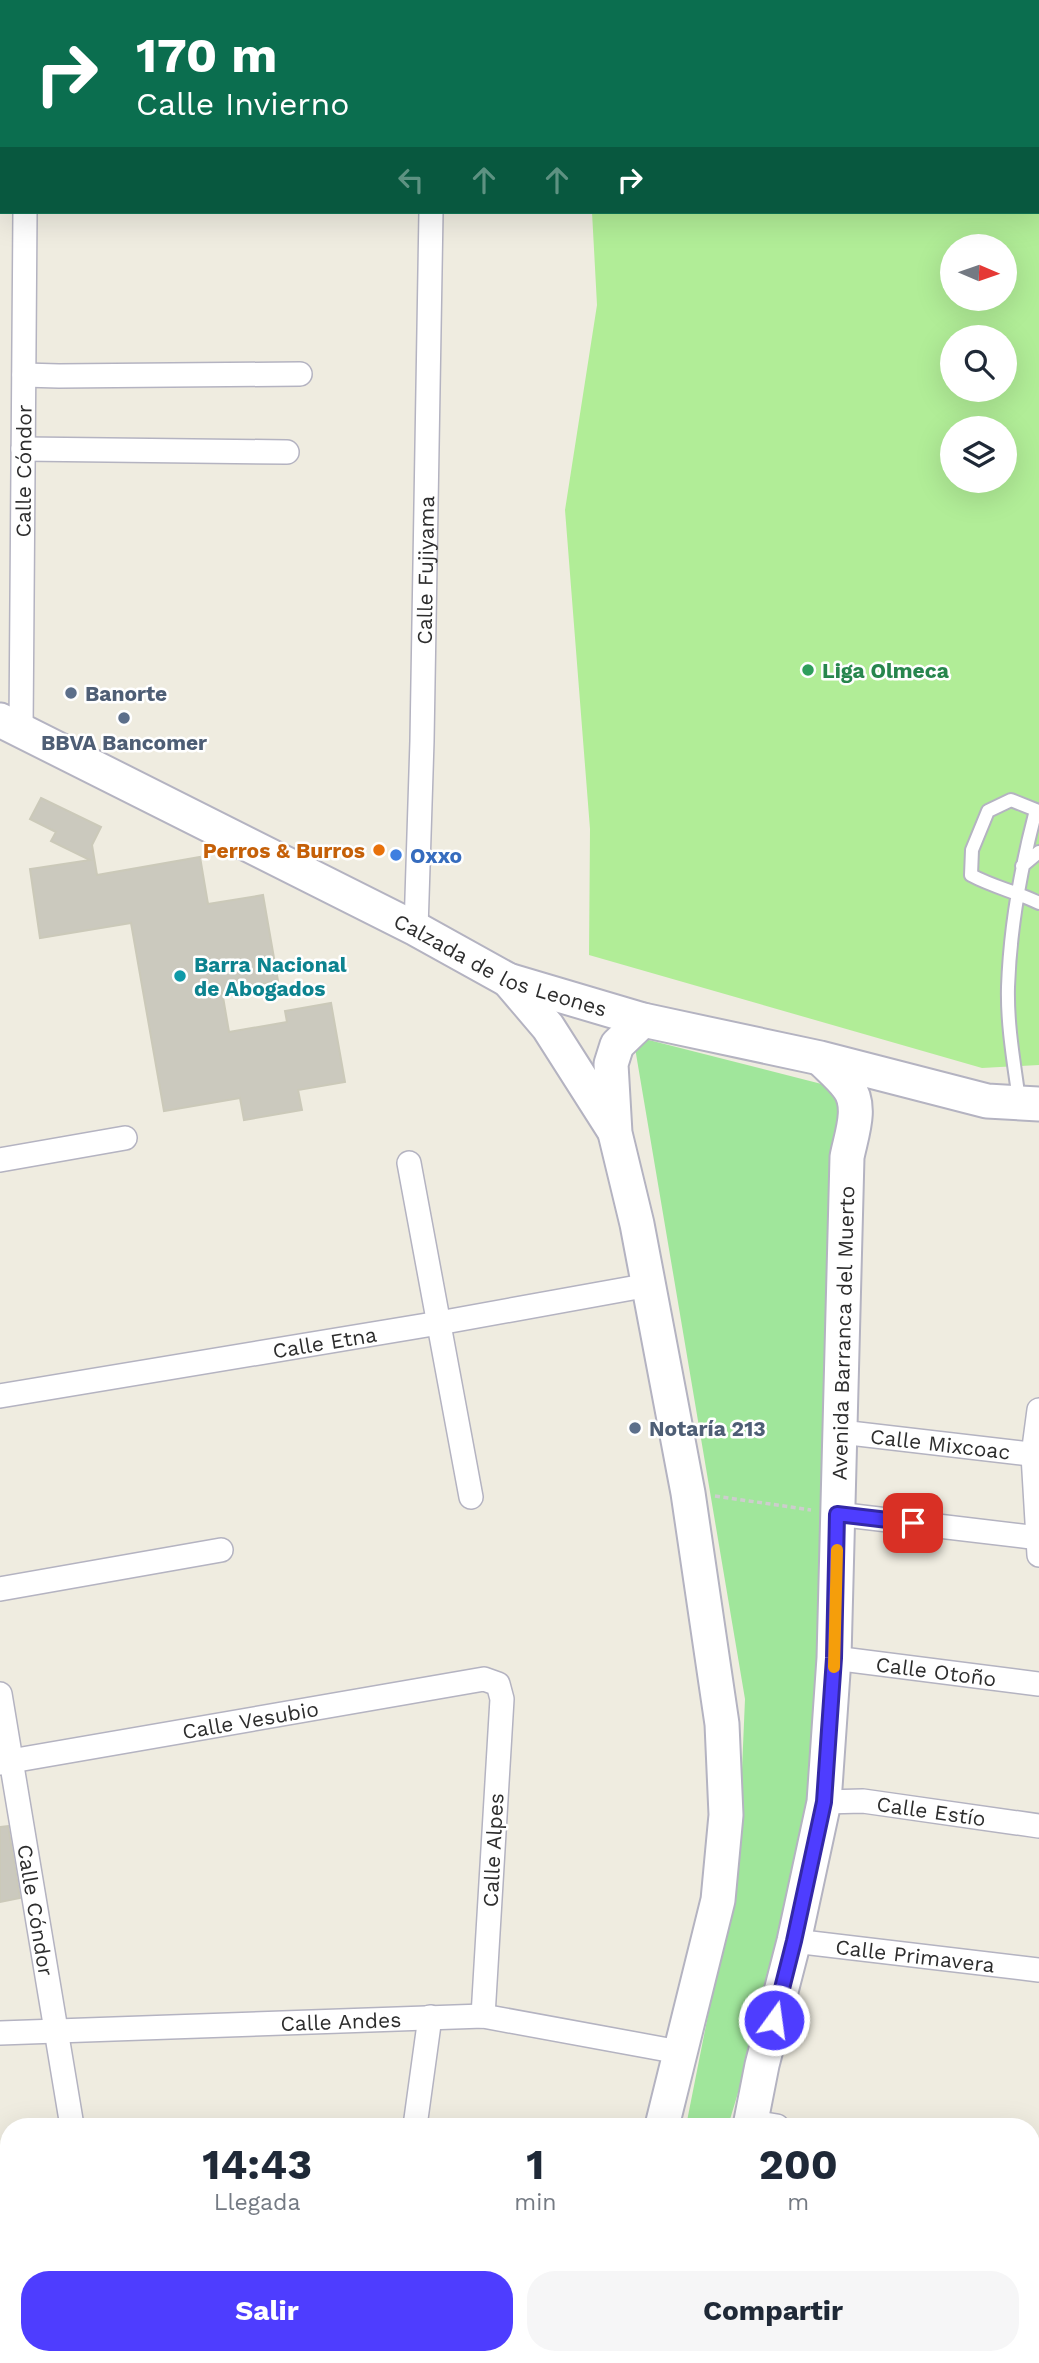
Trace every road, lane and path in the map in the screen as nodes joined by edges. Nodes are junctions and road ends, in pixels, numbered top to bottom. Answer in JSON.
{"nodes":[{"id":1,"x":26,"y":214,"type":"edge"},
{"id":2,"x":431,"y":214,"type":"edge"},
{"id":3,"x":300,"y":374,"type":"dead end"},
{"id":4,"x":24,"y":375,"type":"junction"},
{"id":5,"x":23,"y":449,"type":"junction"},
{"id":6,"x":287,"y":452,"type":"dead end"},
{"id":7,"x":10,"y":725,"type":"edge"},
{"id":8,"x":1039,"y":852,"type":"edge"},
{"id":9,"x":1022,"y":866,"type":"junction"},
{"id":10,"x":1019,"y":893,"type":"junction"},
{"id":11,"x":1039,"y":903,"type":"edge"},
{"id":12,"x":416,"y":929,"type":"junction"},
{"id":13,"x":508,"y":980,"type":"junction"},
{"id":14,"x":643,"y":1020,"type":"junction"},
{"id":15,"x":820,"y":1058,"type":"junction"},
{"id":16,"x":914,"y":1083,"type":"junction"},
{"id":17,"x":1029,"y":1104,"type":"edge"},
{"id":18,"x":855,"y":1120,"type":"junction"},
{"id":19,"x":615,"y":1133,"type":"junction"},
{"id":20,"x":125,"y":1138,"type":"dead end"},
{"id":21,"x":0,"y":1160,"type":"edge"},
{"id":22,"x":409,"y":1163,"type":"dead end"},
{"id":23,"x":649,"y":1285,"type":"junction"},
{"id":24,"x":439,"y":1323,"type":"junction"},
{"id":25,"x":0,"y":1396,"type":"edge"},
{"id":26,"x":1039,"y":1410,"type":"edge"},
{"id":27,"x":841,"y":1432,"type":"junction"},
{"id":28,"x":1036,"y":1455,"type":"edge"},
{"id":29,"x":688,"y":1493,"type":"junction"},
{"id":30,"x":471,"y":1497,"type":"dead end"},
{"id":31,"x":837,"y":1514,"type":"junction"},
{"id":32,"x":1039,"y":1544,"type":"edge"},
{"id":33,"x":221,"y":1550,"type":"dead end"},
{"id":34,"x":0,"y":1589,"type":"edge"},
{"id":35,"x":834,"y":1658,"type":"junction"},
{"id":36,"x":498,"y":1684,"type":"joint"},
{"id":37,"x":1039,"y":1684,"type":"edge"},
{"id":38,"x":0,"y":1694,"type":"edge"},
{"id":39,"x":6,"y":1762,"type":"edge"},
{"id":40,"x":824,"y":1802,"type":"junction"},
{"id":41,"x":1039,"y":1826,"type":"edge"},
{"id":42,"x":794,"y":1941,"type":"junction"},
{"id":43,"x":1039,"y":1970,"type":"edge"},
{"id":44,"x":483,"y":2016,"type":"junction"},
{"id":45,"x":430,"y":2017,"type":"junction"},
{"id":46,"x":55,"y":2029,"type":"junction"},
{"id":47,"x":0,"y":2033,"type":"edge"},
{"id":48,"x":679,"y":2052,"type":"junction"},
{"id":49,"x":71,"y":2118,"type":"edge"},
{"id":50,"x":416,"y":2118,"type":"edge"},
{"id":51,"x":664,"y":2118,"type":"edge"},
{"id":52,"x":759,"y":2118,"type":"edge"}],
"edges":[{"from":1,"to":4,"type":"street","name":"Calle Cóndor"},
{"from":2,"to":12,"type":"street","name":"Calle Fujiyama"},
{"from":3,"to":4,"type":"street"},
{"from":4,"to":5,"type":"street","name":"Calle Cóndor"},
{"from":5,"to":6,"type":"street"},
{"from":5,"to":7,"type":"street","name":"Calle Cóndor"},
{"from":7,"to":12,"type":"main road","name":"Calzada de los Leones"},
{"from":8,"to":9,"type":"lane"},
{"from":9,"to":10,"type":"lane"},
{"from":9,"to":10,"type":"lane"},
{"from":10,"to":11,"type":"lane"},
{"from":10,"to":17,"type":"lane"},
{"from":12,"to":13,"type":"main road","name":"Calzada de los Leones"},
{"from":13,"to":14,"type":"main road","name":"Calzada de los Leones"},
{"from":13,"to":19,"type":"main road"},
{"from":14,"to":15,"type":"main road","name":"Calzada de los Leones"},
{"from":14,"to":19,"type":"main road"},
{"from":15,"to":16,"type":"main road","name":"Calzada de los Leones"},
{"from":15,"to":18,"type":"main road","name":"Avenida Barranca del Muerto"},
{"from":16,"to":17,"type":"main road","name":"Calzada de los Leones"},
{"from":16,"to":18,"type":"main road"},
{"from":18,"to":27,"type":"main road","name":"Avenida Barranca del Muerto"},
{"from":19,"to":23,"type":"main road"},
{"from":20,"to":21,"type":"street"},
{"from":22,"to":24,"type":"street"},
{"from":23,"to":24,"type":"street","name":"Calle Etna"},
{"from":23,"to":29,"type":"main road"},
{"from":24,"to":25,"type":"street","name":"Calle Etna"},
{"from":24,"to":30,"type":"street"},
{"from":26,"to":28,"type":"street"},
{"from":27,"to":28,"type":"street","name":"Calle Mixcoac"},
{"from":27,"to":31,"type":"main road","name":"Avenida Barranca del Muerto"},
{"from":28,"to":32,"type":"street"},
{"from":29,"to":31,"type":"path"},
{"from":29,"to":48,"type":"main road"},
{"from":31,"to":32,"type":"street"},
{"from":31,"to":35,"type":"main road","name":"Avenida Barranca del Muerto"},
{"from":33,"to":34,"type":"street"},
{"from":35,"to":37,"type":"street","name":"Calle Otoño"},
{"from":35,"to":40,"type":"main road","name":"Avenida Barranca del Muerto"},
{"from":36,"to":39,"type":"street","name":"Calle Vesubio"},
{"from":36,"to":44,"type":"street","name":"Calle Alpes"},
{"from":38,"to":39,"type":"street","name":"Calle Cóndor"},
{"from":39,"to":46,"type":"street","name":"Calle Cóndor"},
{"from":40,"to":41,"type":"street","name":"Calle Estío"},
{"from":40,"to":42,"type":"main road","name":"Avenida Barranca del Muerto"},
{"from":42,"to":43,"type":"street","name":"Calle Primavera"},
{"from":42,"to":52,"type":"main road","name":"Avenida Barranca del Muerto"},
{"from":44,"to":45,"type":"street","name":"Calle Andes"},
{"from":44,"to":48,"type":"street","name":"Calle Andes"},
{"from":45,"to":46,"type":"street","name":"Calle Andes"},
{"from":45,"to":50,"type":"street"},
{"from":46,"to":47,"type":"street","name":"Calle Andes"},
{"from":46,"to":49,"type":"street","name":"Calle Cóndor"},
{"from":48,"to":51,"type":"main road"}]}
